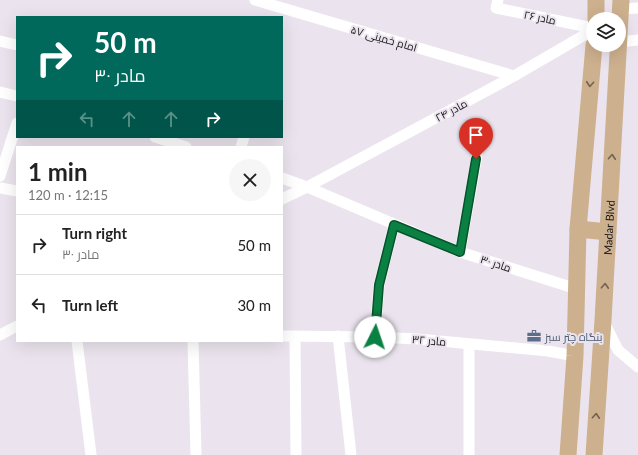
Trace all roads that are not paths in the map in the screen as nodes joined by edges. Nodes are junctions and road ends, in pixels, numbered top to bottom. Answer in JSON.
{"nodes":[{"id":1,"x":255,"y":0,"type":"edge"},
{"id":2,"x":498,"y":0,"type":"edge"},
{"id":3,"x":596,"y":0,"type":"edge"},
{"id":4,"x":621,"y":4,"type":"edge"},
{"id":5,"x":638,"y":8,"type":"edge"},
{"id":6,"x":596,"y":12,"type":"edge"},
{"id":7,"x":586,"y":27,"type":"edge"},
{"id":8,"x":586,"y":33,"type":"edge"},
{"id":9,"x":638,"y":40,"type":"edge"},
{"id":10,"x":0,"y":41,"type":"edge"},
{"id":11,"x":626,"y":41,"type":"edge"},
{"id":12,"x":16,"y":46,"type":"edge"},
{"id":13,"x":593,"y":52,"type":"edge"},
{"id":14,"x":619,"y":52,"type":"edge"},
{"id":15,"x":514,"y":76,"type":"junction"},
{"id":16,"x":0,"y":92,"type":"edge"},
{"id":17,"x":16,"y":96,"type":"edge"},
{"id":18,"x":16,"y":126,"type":"edge"},
{"id":19,"x":158,"y":138,"type":"edge"},
{"id":20,"x":479,"y":144,"type":"dead end"},
{"id":21,"x":183,"y":146,"type":"edge"},
{"id":22,"x":0,"y":176,"type":"edge"},
{"id":23,"x":283,"y":178,"type":"edge"},
{"id":24,"x":0,"y":188,"type":"edge"},
{"id":25,"x":307,"y":188,"type":"junction"},
{"id":26,"x":16,"y":191,"type":"edge"},
{"id":27,"x":283,"y":199,"type":"edge"},
{"id":28,"x":394,"y":225,"type":"junction"},
{"id":29,"x":578,"y":230,"type":"junction"},
{"id":30,"x":608,"y":232,"type":"junction"},
{"id":31,"x":460,"y":252,"type":"junction"},
{"id":32,"x":577,"y":289,"type":"junction"},
{"id":33,"x":603,"y":320,"type":"junction"},
{"id":34,"x":16,"y":327,"type":"edge"},
{"id":35,"x":0,"y":335,"type":"edge"},
{"id":36,"x":283,"y":336,"type":"edge"},
{"id":37,"x":294,"y":336,"type":"junction"},
{"id":38,"x":338,"y":336,"type":"junction"},
{"id":39,"x":375,"y":337,"type":"junction"},
{"id":40,"x":77,"y":342,"type":"edge"},
{"id":41,"x":193,"y":342,"type":"edge"},
{"id":42,"x":469,"y":344,"type":"junction"},
{"id":43,"x":575,"y":356,"type":"junction"},
{"id":44,"x":638,"y":367,"type":"edge"},
{"id":45,"x":596,"y":452,"type":"edge"},
{"id":46,"x":90,"y":455,"type":"edge"},
{"id":47,"x":196,"y":455,"type":"edge"},
{"id":48,"x":296,"y":455,"type":"edge"},
{"id":49,"x":350,"y":455,"type":"edge"},
{"id":50,"x":469,"y":455,"type":"edge"},
{"id":51,"x":568,"y":455,"type":"edge"}],
"edges":[{"from":1,"to":15,"type":"street","name":"امام خمینی ۵۷"},
{"from":2,"to":7,"type":"street","name":"مادر ۲۶"},
{"from":3,"to":6,"type":"main road"},
{"from":4,"to":5,"type":"street"},
{"from":8,"to":15,"type":"street","name":"مادر ۲۴"},
{"from":9,"to":11,"type":"street"},
{"from":10,"to":12,"type":"street"},
{"from":13,"to":29,"type":"main road","one_way":true},
{"from":30,"to":14,"type":"main road","name":"Madar Blvd","one_way":true},
{"from":15,"to":25,"type":"street","name":"مادر ۲۴"},
{"from":16,"to":17,"type":"street"},
{"from":18,"to":22,"type":"street"},
{"from":19,"to":21,"type":"street"},
{"from":20,"to":31,"type":"street"},
{"from":23,"to":25,"type":"street","name":"مادر ۳۰"},
{"from":24,"to":26,"type":"street"},
{"from":25,"to":27,"type":"street","name":"مادر ۲۴"},
{"from":25,"to":28,"type":"street","name":"مادر ۳۰"},
{"from":28,"to":31,"type":"street","name":"مادر ۳۰"},
{"from":28,"to":39,"type":"street"},
{"from":29,"to":30,"type":"main road"},
{"from":29,"to":32,"type":"main road"},
{"from":33,"to":30,"type":"main road","name":"Madar Blvd","one_way":true},
{"from":31,"to":32,"type":"street","name":"مادر ۳۰"},
{"from":32,"to":43,"type":"main road"},
{"from":33,"to":44,"type":"street"},
{"from":45,"to":33,"type":"main road","name":"Madar Blvd","one_way":true},
{"from":34,"to":35,"type":"street"},
{"from":36,"to":37,"type":"street","name":"مادر ۳۲"},
{"from":37,"to":38,"type":"street","name":"مادر ۳۲"},
{"from":37,"to":48,"type":"street"},
{"from":38,"to":39,"type":"street","name":"مادر ۳۲"},
{"from":38,"to":49,"type":"street"},
{"from":39,"to":42,"type":"street","name":"مادر ۳۲"},
{"from":40,"to":46,"type":"street"},
{"from":41,"to":47,"type":"street"},
{"from":42,"to":43,"type":"street","name":"مادر ۳۲"},
{"from":42,"to":50,"type":"street"},
{"from":43,"to":51,"type":"main road"}]}
